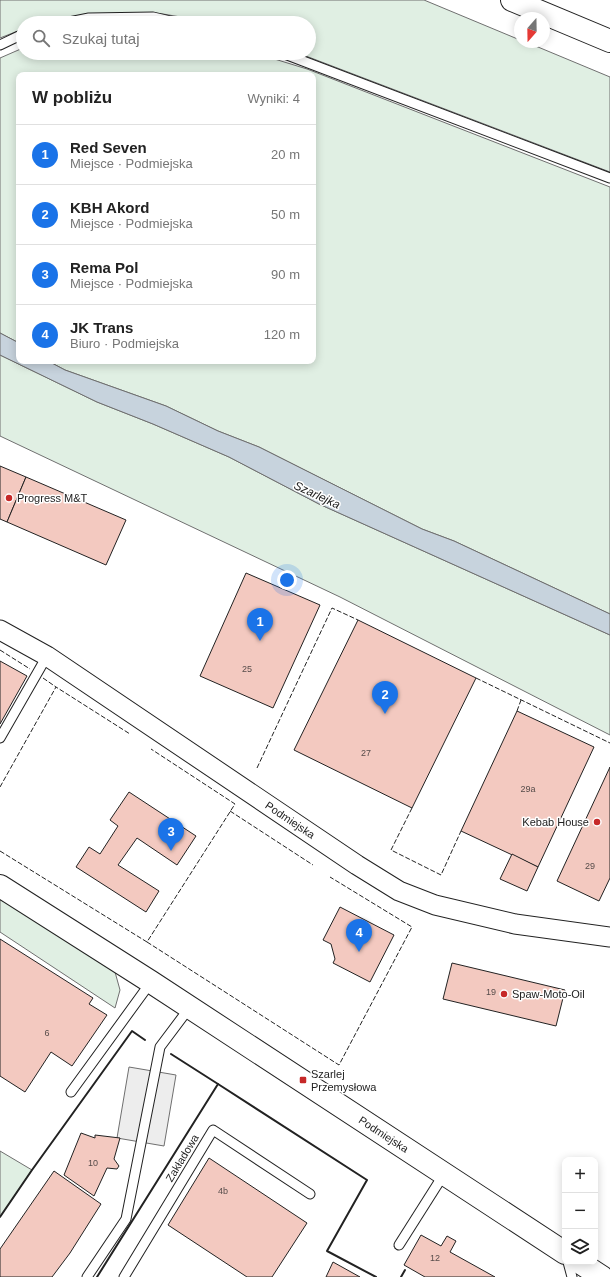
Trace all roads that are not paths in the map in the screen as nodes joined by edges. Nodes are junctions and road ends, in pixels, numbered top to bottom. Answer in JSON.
{"nodes":[{"id":1,"x":512,"y":0,"type":"edge"},
{"id":2,"x":16,"y":37,"type":"edge"},
{"id":3,"x":610,"y":41,"type":"edge"},
{"id":4,"x":0,"y":45,"type":"edge"},
{"id":5,"x":300,"y":60,"type":"edge"},
{"id":6,"x":610,"y":178,"type":"edge"},
{"id":7,"x":0,"y":630,"type":"edge"},
{"id":8,"x":47,"y":656,"type":"junction"},
{"id":9,"x":0,"y":738,"type":"edge"},
{"id":10,"x":0,"y":886,"type":"edge"},
{"id":11,"x":610,"y":937,"type":"edge"},
{"id":12,"x":151,"y":982,"type":"junction"},
{"id":13,"x":190,"y":1007,"type":"junction"},
{"id":14,"x":71,"y":1092,"type":"dead end"},
{"id":15,"x":444,"y":1174,"type":"junction"},
{"id":16,"x":310,"y":1194,"type":"dead end"},
{"id":17,"x":400,"y":1245,"type":"dead end"},
{"id":18,"x":562,"y":1251,"type":"edge"},
{"id":19,"x":569,"y":1265,"type":"edge"},
{"id":20,"x":584,"y":1265,"type":"edge"},
{"id":21,"x":87,"y":1277,"type":"edge"},
{"id":22,"x":124,"y":1277,"type":"edge"},
{"id":23,"x":572,"y":1277,"type":"edge"},
{"id":24,"x":602,"y":1277,"type":"edge"}],
"edges":[{"from":1,"to":3,"type":"main road"},
{"from":2,"to":4,"type":"lane"},
{"from":5,"to":6,"type":"lane"},
{"from":7,"to":8,"type":"street","name":"Podmiejska"},
{"from":8,"to":9,"type":"lane"},
{"from":8,"to":11,"type":"street","name":"Podmiejska"},
{"from":10,"to":12,"type":"main road","name":"Podmiejska"},
{"from":12,"to":13,"type":"main road","name":"Podmiejska"},
{"from":12,"to":14,"type":"lane"},
{"from":13,"to":15,"type":"main road","name":"Podmiejska"},
{"from":13,"to":21,"type":"lane"},
{"from":15,"to":17,"type":"lane"},
{"from":15,"to":18,"type":"main road","name":"Podmiejska"},
{"from":16,"to":22,"type":"lane","name":"Zakładowa"},
{"from":19,"to":23,"type":"lane"},
{"from":20,"to":24,"type":"main road"}]}
